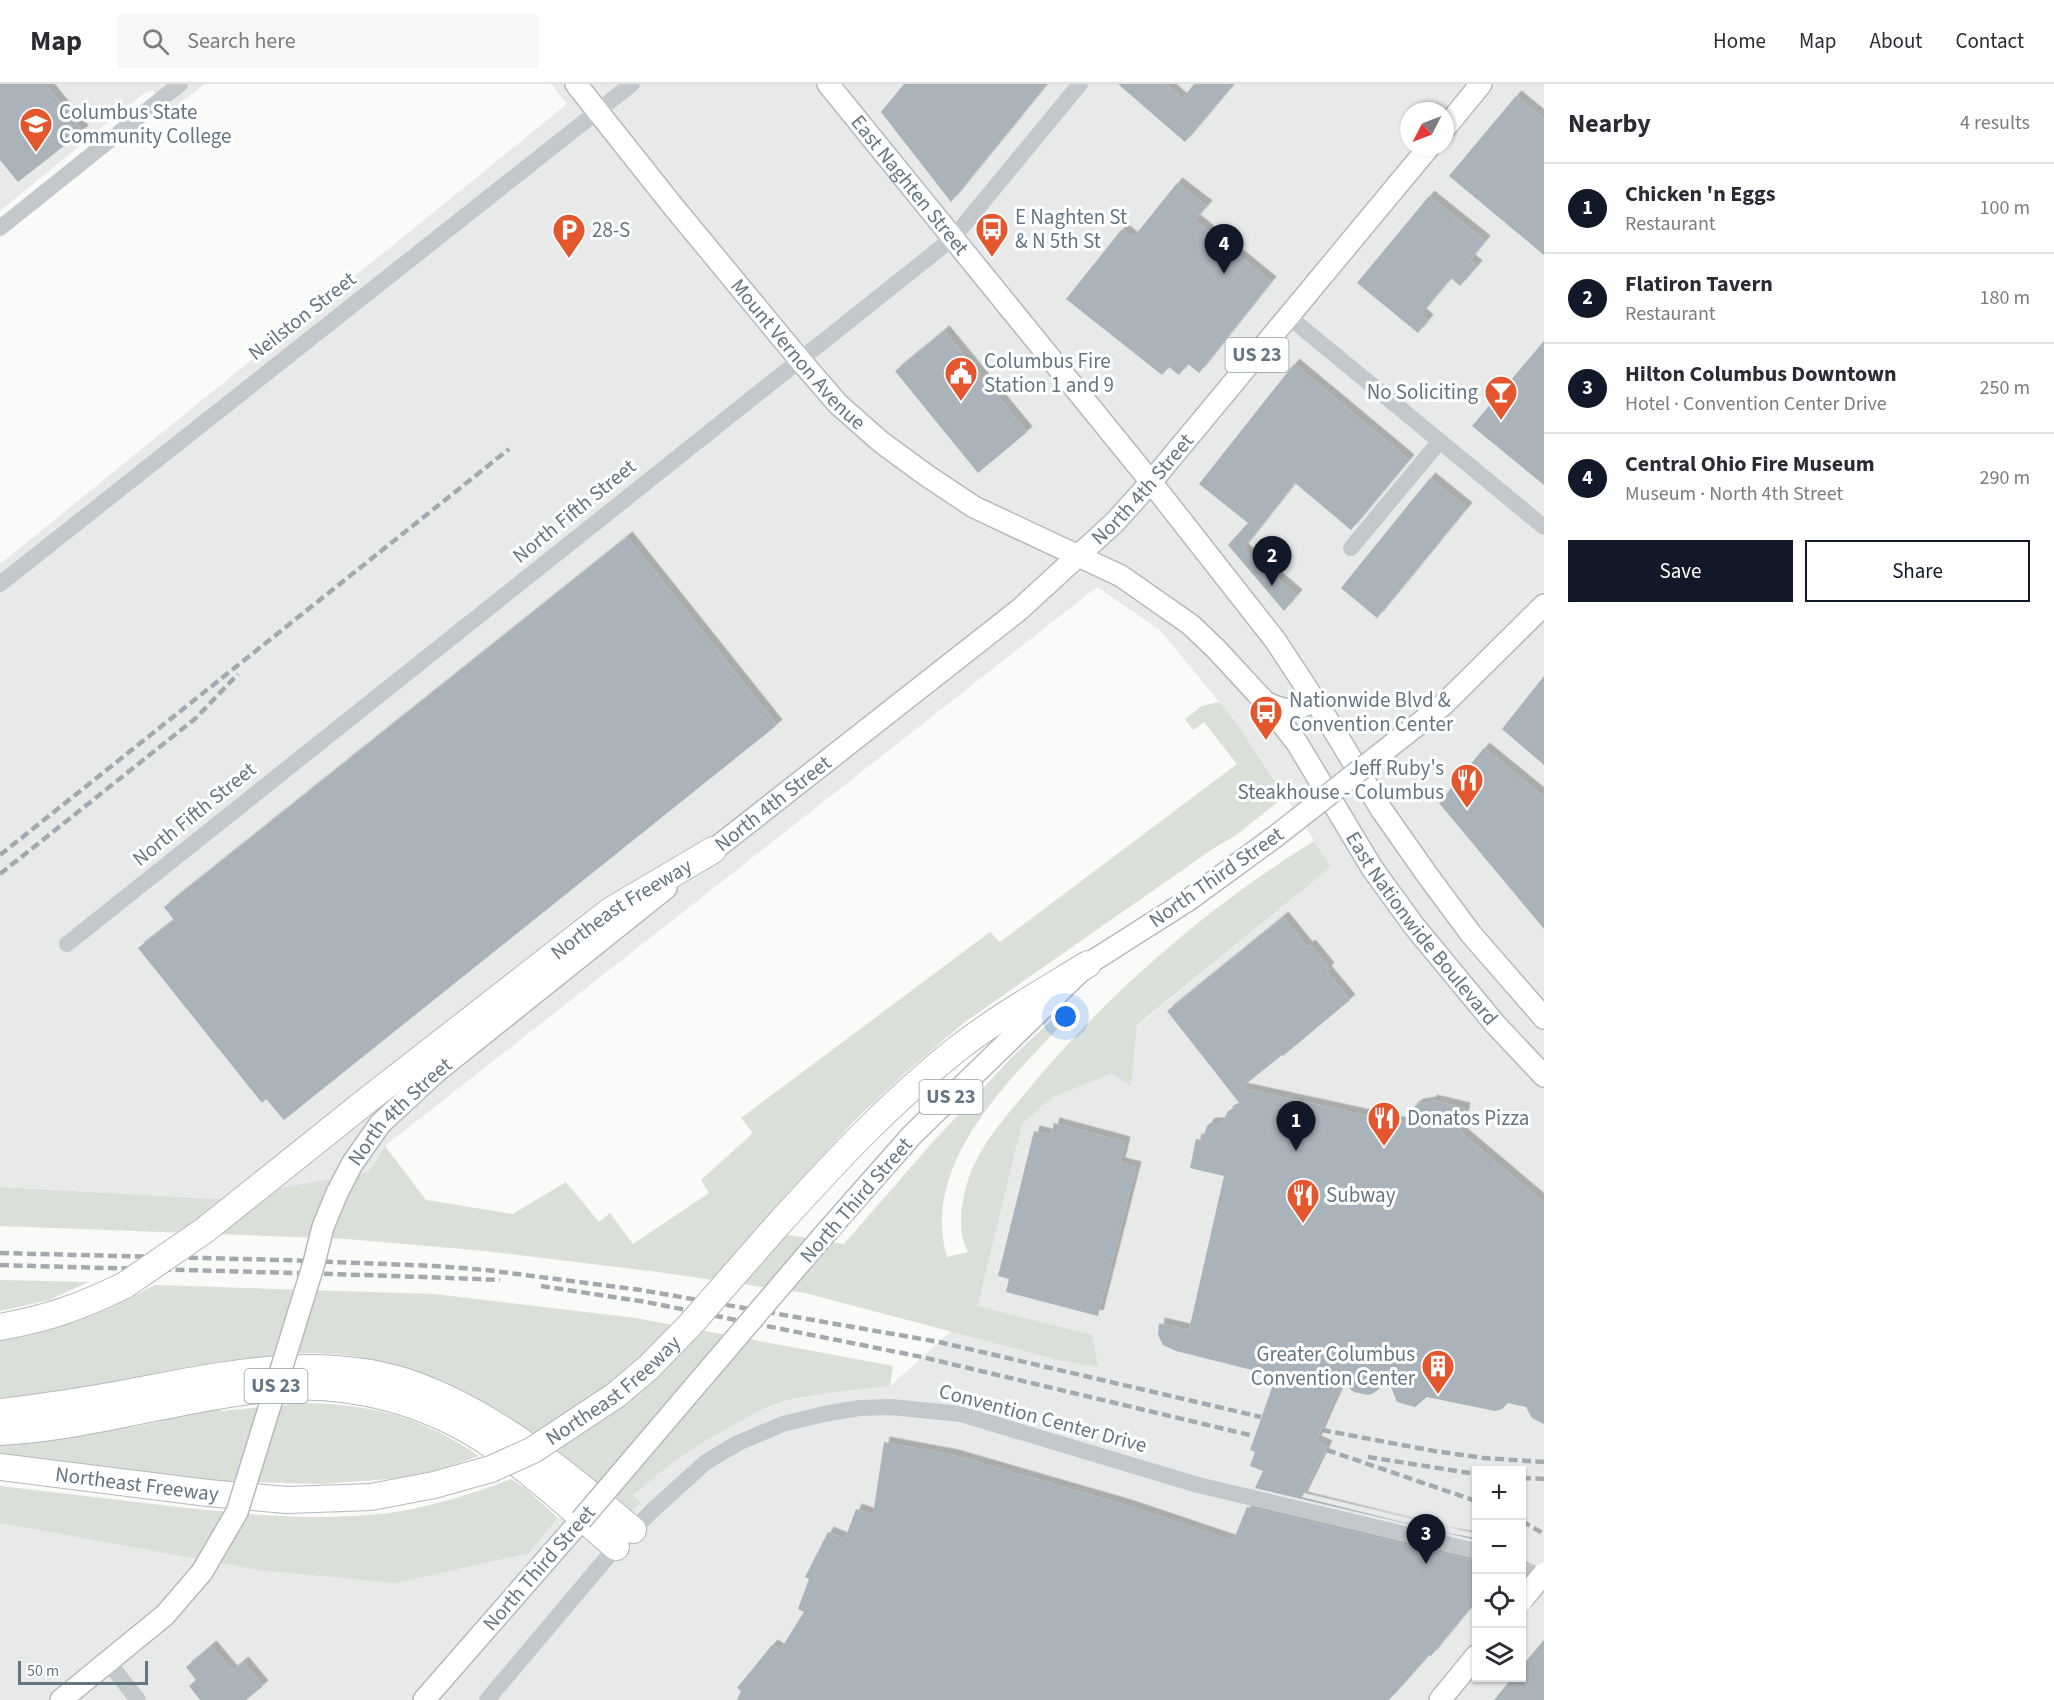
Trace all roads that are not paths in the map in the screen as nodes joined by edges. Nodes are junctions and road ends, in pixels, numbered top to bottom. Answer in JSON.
{"nodes":[{"id":1,"x":576,"y":84,"type":"edge"},
{"id":2,"x":632,"y":84,"type":"edge"},
{"id":3,"x":828,"y":84,"type":"edge"},
{"id":4,"x":1080,"y":84,"type":"edge"},
{"id":5,"x":1481,"y":84,"type":"edge"},
{"id":6,"x":169,"y":87,"type":"edge"},
{"id":7,"x":598,"y":111,"type":"junction"},
{"id":8,"x":1454,"y":117,"type":"edge"},
{"id":9,"x":1422,"y":156,"type":"edge"},
{"id":10,"x":0,"y":228,"type":"edge"},
{"id":11,"x":953,"y":238,"type":"junction"},
{"id":12,"x":1289,"y":317,"type":"junction"},
{"id":13,"x":800,"y":360,"type":"junction"},
{"id":14,"x":1440,"y":441,"type":"junction"},
{"id":15,"x":1151,"y":482,"type":"junction"},
{"id":16,"x":1544,"y":527,"type":"edge"},
{"id":17,"x":1352,"y":548,"type":"dead end"},
{"id":18,"x":1078,"y":556,"type":"junction"},
{"id":19,"x":0,"y":584,"type":"edge"},
{"id":20,"x":1544,"y":605,"type":"edge"},
{"id":21,"x":1315,"y":700,"type":"junction"},
{"id":22,"x":1265,"y":702,"type":"junction"},
{"id":23,"x":713,"y":850,"type":"junction"},
{"id":24,"x":67,"y":944,"type":"dead end"},
{"id":25,"x":1088,"y":964,"type":"junction"},
{"id":26,"x":1544,"y":1018,"type":"edge"},
{"id":27,"x":1544,"y":1076,"type":"edge"},
{"id":28,"x":0,"y":1327,"type":"edge"},
{"id":29,"x":0,"y":1412,"type":"edge"},
{"id":30,"x":0,"y":1432,"type":"edge"},
{"id":31,"x":0,"y":1467,"type":"edge"},
{"id":32,"x":624,"y":1539,"type":"junction"},
{"id":33,"x":1472,"y":1550,"type":"edge"},
{"id":34,"x":1526,"y":1570,"type":"edge"},
{"id":35,"x":1544,"y":1573,"type":"edge"},
{"id":36,"x":1544,"y":1579,"type":"edge"},
{"id":37,"x":1526,"y":1594,"type":"edge"},
{"id":38,"x":1472,"y":1660,"type":"edge"},
{"id":39,"x":108,"y":1662,"type":"junction"},
{"id":40,"x":61,"y":1700,"type":"edge"},
{"id":41,"x":138,"y":1700,"type":"edge"},
{"id":42,"x":424,"y":1700,"type":"edge"},
{"id":43,"x":487,"y":1700,"type":"edge"},
{"id":44,"x":1440,"y":1700,"type":"edge"}],
"edges":[{"from":1,"to":7,"type":"main road","name":"Mount Vernon Avenue"},
{"from":2,"to":7,"type":"street","name":"Neilston Street"},
{"from":3,"to":11,"type":"main road","name":"East Naghten Street"},
{"from":4,"to":11,"type":"street","name":"North Fifth Street"},
{"from":5,"to":8,"type":"main road"},
{"from":6,"to":10,"type":"street"},
{"from":7,"to":13,"type":"main road","name":"Mount Vernon Avenue"},
{"from":7,"to":19,"type":"street","name":"Neilston Street"},
{"from":9,"to":12,"type":"main road","name":"North 4th Street","number":"US 23"},
{"from":11,"to":13,"type":"street","name":"North Fifth Street"},
{"from":11,"to":15,"type":"main road","name":"East Naghten Street"},
{"from":12,"to":14,"type":"street"},
{"from":12,"to":15,"type":"main road","name":"North 4th Street","number":"US 23"},
{"from":13,"to":18,"type":"main road","name":"Mount Vernon Avenue"},
{"from":13,"to":24,"type":"street","name":"North Fifth Street"},
{"from":14,"to":16,"type":"street"},
{"from":14,"to":17,"type":"street"},
{"from":15,"to":18,"type":"main road","name":"North 4th Street","number":"US 23"},
{"from":15,"to":21,"type":"main road","name":"East Nationwide Boulevard"},
{"from":18,"to":22,"type":"main road","name":"East Nationwide Boulevard"},
{"from":18,"to":23,"type":"main road","name":"North 4th Street","number":"US 23"},
{"from":20,"to":25,"type":"main road","name":"North Third Street","number":"US 23","bridge":true},
{"from":21,"to":22,"type":"main road"},
{"from":21,"to":26,"type":"main road","name":"East Nationwide Boulevard"},
{"from":22,"to":27,"type":"main road","name":"East Nationwide Boulevard"},
{"from":23,"to":28,"type":"highway","name":"Northeast Freeway","bridge":true},
{"from":23,"to":39,"type":"main road","name":"North 4th Street","number":"US 23","bridge":true},
{"from":25,"to":31,"type":"highway","name":"Northeast Freeway","bridge":true},
{"from":25,"to":42,"type":"main road","name":"North Third Street","number":"US 23","bridge":true},
{"from":29,"to":32,"type":"highway"},
{"from":30,"to":32,"type":"highway"},
{"from":32,"to":33,"type":"street","name":"Convention Center Drive"},
{"from":32,"to":43,"type":"street","name":"Convention Center Drive"},
{"from":34,"to":36,"type":"street"},
{"from":35,"to":37,"type":"main road","bridge":true},
{"from":38,"to":44,"type":"main road"},
{"from":39,"to":40,"type":"main road","name":"North 4th Street","number":"US 23"},
{"from":39,"to":41,"type":"street"}]}
